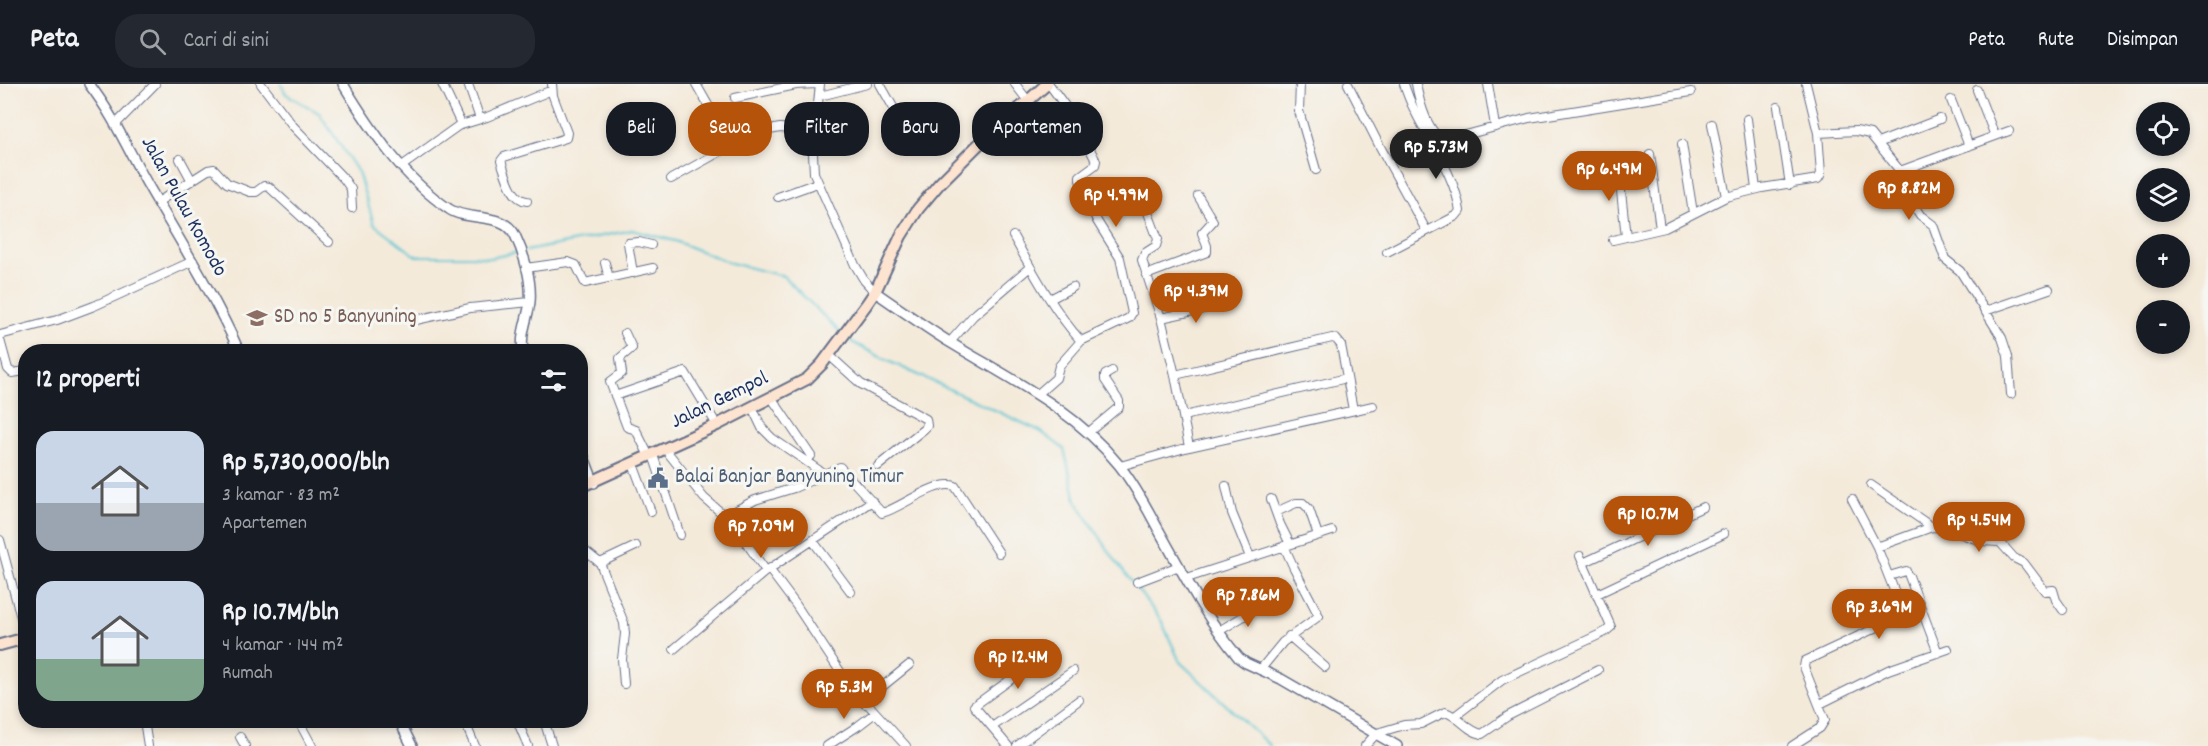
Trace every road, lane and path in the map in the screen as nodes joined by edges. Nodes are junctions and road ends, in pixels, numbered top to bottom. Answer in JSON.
{"nodes":[{"id":1,"x":89,"y":84,"type":"edge"},
{"id":2,"x":154,"y":84,"type":"edge"},
{"id":3,"x":261,"y":84,"type":"edge"},
{"id":4,"x":343,"y":84,"type":"edge"},
{"id":5,"x":442,"y":84,"type":"edge"},
{"id":6,"x":468,"y":84,"type":"edge"},
{"id":7,"x":696,"y":84,"type":"edge"},
{"id":8,"x":818,"y":84,"type":"edge"},
{"id":9,"x":867,"y":84,"type":"edge"},
{"id":10,"x":880,"y":84,"type":"edge"},
{"id":11,"x":1014,"y":84,"type":"edge"},
{"id":12,"x":1048,"y":84,"type":"edge"},
{"id":13,"x":1300,"y":84,"type":"edge"},
{"id":14,"x":1348,"y":84,"type":"edge"},
{"id":15,"x":1404,"y":84,"type":"edge"},
{"id":16,"x":1417,"y":84,"type":"edge"},
{"id":17,"x":1488,"y":84,"type":"edge"},
{"id":18,"x":1806,"y":84,"type":"edge"},
{"id":19,"x":552,"y":87,"type":"edge"},
{"id":20,"x":1977,"y":90,"type":"dead end"},
{"id":21,"x":1690,"y":92,"type":"dead end"},
{"id":22,"x":820,"y":96,"type":"junction"},
{"id":23,"x":735,"y":98,"type":"dead end"},
{"id":24,"x":1951,"y":100,"type":"dead end"},
{"id":25,"x":1029,"y":101,"type":"junction"},
{"id":26,"x":706,"y":102,"type":"edge"},
{"id":27,"x":819,"y":102,"type":"edge"},
{"id":28,"x":890,"y":102,"type":"edge"},
{"id":29,"x":1778,"y":107,"type":"dead end"},
{"id":30,"x":1748,"y":118,"type":"dead end"},
{"id":31,"x":480,"y":119,"type":"junction"},
{"id":32,"x":1940,"y":119,"type":"dead end"},
{"id":33,"x":460,"y":124,"type":"junction"},
{"id":34,"x":1713,"y":124,"type":"dead end"},
{"id":35,"x":115,"y":125,"type":"junction"},
{"id":36,"x":1495,"y":126,"type":"junction"},
{"id":37,"x":2009,"y":131,"type":"dead end"},
{"id":38,"x":1818,"y":133,"type":"junction"},
{"id":39,"x":1995,"y":136,"type":"junction"},
{"id":40,"x":1878,"y":143,"type":"junction"},
{"id":41,"x":1683,"y":144,"type":"dead end"},
{"id":42,"x":1969,"y":146,"type":"junction"},
{"id":43,"x":1650,"y":154,"type":"dead end"},
{"id":44,"x":712,"y":156,"type":"edge"},
{"id":45,"x":814,"y":156,"type":"edge"},
{"id":46,"x":180,"y":159,"type":"dead end"},
{"id":47,"x":1618,"y":164,"type":"dead end"},
{"id":48,"x":402,"y":166,"type":"junction"},
{"id":49,"x":1316,"y":170,"type":"dead end"},
{"id":50,"x":1900,"y":171,"type":"junction"},
{"id":51,"x":671,"y":179,"type":"dead end"},
{"id":52,"x":192,"y":181,"type":"junction"},
{"id":53,"x":817,"y":183,"type":"junction"},
{"id":54,"x":1790,"y":184,"type":"junction"},
{"id":55,"x":1756,"y":189,"type":"junction"},
{"id":56,"x":1141,"y":194,"type":"dead end"},
{"id":57,"x":1198,"y":196,"type":"dead end"},
{"id":58,"x":778,"y":197,"type":"dead end"},
{"id":59,"x":1726,"y":197,"type":"junction"},
{"id":60,"x":527,"y":201,"type":"dead end"},
{"id":61,"x":158,"y":202,"type":"junction"},
{"id":62,"x":352,"y":208,"type":"dead end"},
{"id":63,"x":1693,"y":213,"type":"junction"},
{"id":64,"x":1660,"y":229,"type":"junction"},
{"id":65,"x":1426,"y":230,"type":"junction"},
{"id":66,"x":1013,"y":237,"type":"dead end"},
{"id":67,"x":1626,"y":237,"type":"junction"},
{"id":68,"x":1613,"y":240,"type":"dead end"},
{"id":69,"x":328,"y":242,"type":"dead end"},
{"id":70,"x":651,"y":245,"type":"dead end"},
{"id":71,"x":1387,"y":252,"type":"dead end"},
{"id":72,"x":193,"y":261,"type":"junction"},
{"id":73,"x":605,"y":263,"type":"dead end"},
{"id":74,"x":525,"y":266,"type":"junction"},
{"id":75,"x":1030,"y":267,"type":"junction"},
{"id":76,"x":653,"y":268,"type":"dead end"},
{"id":77,"x":633,"y":273,"type":"junction"},
{"id":78,"x":1146,"y":275,"type":"junction"},
{"id":79,"x":609,"y":278,"type":"junction"},
{"id":80,"x":1073,"y":287,"type":"dead end"},
{"id":81,"x":2049,"y":289,"type":"dead end"},
{"id":82,"x":875,"y":292,"type":"junction"},
{"id":83,"x":1050,"y":298,"type":"junction"},
{"id":84,"x":530,"y":302,"type":"junction"},
{"id":85,"x":1225,"y":304,"type":"dead end"},
{"id":86,"x":1985,"y":311,"type":"junction"},
{"id":87,"x":1161,"y":318,"type":"junction"},
{"id":88,"x":416,"y":320,"type":"dead end"},
{"id":89,"x":625,"y":333,"type":"dead end"},
{"id":90,"x":0,"y":335,"type":"edge"},
{"id":91,"x":0,"y":340,"type":"edge"},
{"id":92,"x":1081,"y":341,"type":"junction"},
{"id":93,"x":950,"y":342,"type":"junction"},
{"id":94,"x":236,"y":344,"type":"edge"},
{"id":95,"x":522,"y":344,"type":"edge"},
{"id":96,"x":829,"y":355,"type":"junction"},
{"id":97,"x":1112,"y":370,"type":"dead end"},
{"id":98,"x":18,"y":372,"type":"edge"},
{"id":99,"x":1175,"y":375,"type":"junction"},
{"id":100,"x":1347,"y":378,"type":"junction"},
{"id":101,"x":1039,"y":393,"type":"junction"},
{"id":102,"x":2011,"y":394,"type":"dead end"},
{"id":103,"x":615,"y":396,"type":"junction"},
{"id":104,"x":771,"y":397,"type":"junction"},
{"id":105,"x":752,"y":406,"type":"junction"},
{"id":106,"x":1373,"y":406,"type":"dead end"},
{"id":107,"x":1353,"y":410,"type":"junction"},
{"id":108,"x":1184,"y":416,"type":"junction"},
{"id":109,"x":717,"y":425,"type":"junction"},
{"id":110,"x":1089,"y":432,"type":"junction"},
{"id":111,"x":1189,"y":447,"type":"junction"},
{"id":112,"x":665,"y":449,"type":"junction"},
{"id":113,"x":651,"y":456,"type":"junction"},
{"id":114,"x":811,"y":456,"type":"dead end"},
{"id":115,"x":633,"y":464,"type":"junction"},
{"id":116,"x":878,"y":466,"type":"dead end"},
{"id":117,"x":1120,"y":466,"type":"junction"},
{"id":118,"x":588,"y":468,"type":"edge"},
{"id":119,"x":823,"y":474,"type":"junction"},
{"id":120,"x":594,"y":483,"type":"junction"},
{"id":121,"x":588,"y":485,"type":"edge"},
{"id":122,"x":1871,"y":485,"type":"dead end"},
{"id":123,"x":1226,"y":486,"type":"dead end"},
{"id":124,"x":1271,"y":499,"type":"dead end"},
{"id":125,"x":1852,"y":499,"type":"dead end"},
{"id":126,"x":872,"y":501,"type":"junction"},
{"id":127,"x":1703,"y":507,"type":"dead end"},
{"id":128,"x":651,"y":512,"type":"dead end"},
{"id":129,"x":1276,"y":512,"type":"junction"},
{"id":130,"x":726,"y":516,"type":"junction"},
{"id":131,"x":1932,"y":527,"type":"junction"},
{"id":132,"x":1332,"y":531,"type":"dead end"},
{"id":133,"x":1724,"y":534,"type":"dead end"},
{"id":134,"x":680,"y":535,"type":"dead end"},
{"id":135,"x":1318,"y":535,"type":"junction"},
{"id":136,"x":0,"y":540,"type":"edge"},
{"id":137,"x":813,"y":542,"type":"junction"},
{"id":138,"x":1287,"y":545,"type":"junction"},
{"id":139,"x":636,"y":546,"type":"dead end"},
{"id":140,"x":1877,"y":548,"type":"junction"},
{"id":141,"x":588,"y":553,"type":"edge"},
{"id":142,"x":999,"y":553,"type":"dead end"},
{"id":143,"x":1250,"y":557,"type":"junction"},
{"id":144,"x":600,"y":563,"type":"junction"},
{"id":145,"x":1179,"y":566,"type":"junction"},
{"id":146,"x":768,"y":570,"type":"junction"},
{"id":147,"x":1889,"y":576,"type":"junction"},
{"id":148,"x":1187,"y":578,"type":"junction"},
{"id":149,"x":1137,"y":582,"type":"dead end"},
{"id":150,"x":850,"y":592,"type":"dead end"},
{"id":151,"x":1597,"y":594,"type":"junction"},
{"id":152,"x":1264,"y":604,"type":"dead end"},
{"id":153,"x":2063,"y":610,"type":"dead end"},
{"id":154,"x":18,"y":614,"type":"edge"},
{"id":155,"x":1219,"y":631,"type":"junction"},
{"id":156,"x":1289,"y":636,"type":"junction"},
{"id":157,"x":18,"y":640,"type":"edge"},
{"id":158,"x":0,"y":645,"type":"edge"},
{"id":159,"x":674,"y":649,"type":"dead end"},
{"id":160,"x":1948,"y":650,"type":"dead end"},
{"id":161,"x":1047,"y":653,"type":"dead end"},
{"id":162,"x":1938,"y":653,"type":"junction"},
{"id":163,"x":909,"y":665,"type":"dead end"},
{"id":164,"x":1325,"y":667,"type":"dead end"},
{"id":165,"x":1260,"y":670,"type":"junction"},
{"id":166,"x":1598,"y":670,"type":"dead end"},
{"id":167,"x":1072,"y":671,"type":"dead end"},
{"id":168,"x":624,"y":684,"type":"dead end"},
{"id":169,"x":1079,"y":700,"type":"dead end"},
{"id":170,"x":866,"y":704,"type":"junction"},
{"id":171,"x":1820,"y":704,"type":"junction"},
{"id":172,"x":874,"y":712,"type":"junction"},
{"id":173,"x":1455,"y":716,"type":"junction"},
{"id":174,"x":145,"y":728,"type":"edge"},
{"id":175,"x":302,"y":728,"type":"edge"},
{"id":176,"x":403,"y":728,"type":"edge"},
{"id":177,"x":467,"y":728,"type":"edge"},
{"id":178,"x":520,"y":728,"type":"edge"},
{"id":179,"x":546,"y":728,"type":"edge"},
{"id":180,"x":992,"y":728,"type":"junction"},
{"id":181,"x":1377,"y":733,"type":"junction"},
{"id":182,"x":240,"y":736,"type":"dead end"},
{"id":183,"x":148,"y":746,"type":"edge"},
{"id":184,"x":245,"y":746,"type":"edge"},
{"id":185,"x":312,"y":746,"type":"edge"},
{"id":186,"x":412,"y":746,"type":"edge"},
{"id":187,"x":475,"y":746,"type":"edge"},
{"id":188,"x":528,"y":746,"type":"edge"},
{"id":189,"x":552,"y":746,"type":"edge"},
{"id":190,"x":827,"y":746,"type":"edge"},
{"id":191,"x":906,"y":746,"type":"edge"},
{"id":192,"x":1008,"y":746,"type":"edge"},
{"id":193,"x":1017,"y":746,"type":"edge"},
{"id":194,"x":1365,"y":746,"type":"edge"},
{"id":195,"x":1397,"y":746,"type":"edge"},
{"id":196,"x":1792,"y":746,"type":"edge"}],
"edges":[{"from":1,"to":35,"type":"street","name":"Jalan Pulau Komodo"},
{"from":2,"to":35,"type":"street"},
{"from":3,"to":62,"type":"street"},
{"from":4,"to":48,"type":"street"},
{"from":5,"to":33,"type":"street"},
{"from":6,"to":31,"type":"street"},
{"from":7,"to":26,"type":"street"},
{"from":8,"to":22,"type":"street"},
{"from":8,"to":23,"type":"street"},
{"from":9,"to":22,"type":"street"},
{"from":10,"to":28,"type":"street"},
{"from":11,"to":25,"type":"street"},
{"from":12,"to":25,"type":"main road","name":"Jalan Gempol"},
{"from":12,"to":92,"type":"street"},
{"from":13,"to":49,"type":"street"},
{"from":14,"to":65,"type":"street"},
{"from":15,"to":65,"type":"street"},
{"from":16,"to":36,"type":"street"},
{"from":17,"to":36,"type":"street"},
{"from":18,"to":38,"type":"street"},
{"from":19,"to":31,"type":"street"},
{"from":19,"to":60,"type":"street"},
{"from":20,"to":39,"type":"street"},
{"from":21,"to":36,"type":"street"},
{"from":22,"to":27,"type":"street"},
{"from":24,"to":42,"type":"street"},
{"from":25,"to":82,"type":"main road","name":"Jalan Gempol"},
{"from":29,"to":54,"type":"street"},
{"from":30,"to":55,"type":"street"},
{"from":31,"to":33,"type":"street"},
{"from":32,"to":40,"type":"street"},
{"from":33,"to":48,"type":"street"},
{"from":34,"to":59,"type":"street"},
{"from":35,"to":61,"type":"street","name":"Jalan Pulau Komodo"},
{"from":37,"to":39,"type":"street"},
{"from":38,"to":40,"type":"street"},
{"from":38,"to":54,"type":"street"},
{"from":39,"to":42,"type":"street"},
{"from":40,"to":50,"type":"street"},
{"from":41,"to":63,"type":"street"},
{"from":42,"to":50,"type":"street"},
{"from":43,"to":64,"type":"street"},
{"from":44,"to":51,"type":"street"},
{"from":45,"to":53,"type":"street"},
{"from":46,"to":52,"type":"street"},
{"from":47,"to":67,"type":"street"},
{"from":48,"to":74,"type":"street"},
{"from":50,"to":86,"type":"street"},
{"from":52,"to":61,"type":"street"},
{"from":52,"to":69,"type":"street"},
{"from":53,"to":58,"type":"street"},
{"from":53,"to":82,"type":"street"},
{"from":54,"to":55,"type":"street"},
{"from":55,"to":59,"type":"street"},
{"from":56,"to":78,"type":"street"},
{"from":57,"to":78,"type":"street"},
{"from":59,"to":63,"type":"street"},
{"from":61,"to":72,"type":"street","name":"Jalan Pulau Komodo"},
{"from":63,"to":64,"type":"street"},
{"from":64,"to":67,"type":"street"},
{"from":65,"to":71,"type":"street"},
{"from":66,"to":75,"type":"street"},
{"from":67,"to":68,"type":"street"},
{"from":70,"to":77,"type":"street"},
{"from":72,"to":90,"type":"street"},
{"from":72,"to":94,"type":"street","name":"Jalan Pulau Komodo"},
{"from":73,"to":79,"type":"street"},
{"from":74,"to":79,"type":"street"},
{"from":74,"to":84,"type":"street"},
{"from":75,"to":83,"type":"street"},
{"from":75,"to":93,"type":"street"},
{"from":76,"to":77,"type":"street"},
{"from":77,"to":79,"type":"street"},
{"from":78,"to":87,"type":"street"},
{"from":80,"to":83,"type":"street"},
{"from":81,"to":86,"type":"street"},
{"from":82,"to":93,"type":"street"},
{"from":82,"to":96,"type":"main road","name":"Jalan Gempol"},
{"from":83,"to":92,"type":"street"},
{"from":84,"to":88,"type":"street"},
{"from":84,"to":95,"type":"street"},
{"from":85,"to":87,"type":"street"},
{"from":86,"to":102,"type":"street"},
{"from":87,"to":99,"type":"street"},
{"from":89,"to":103,"type":"street"},
{"from":91,"to":98,"type":"street"},
{"from":92,"to":101,"type":"street"},
{"from":93,"to":101,"type":"street"},
{"from":96,"to":104,"type":"main road","name":"Jalan Gempol"},
{"from":96,"to":116,"type":"street"},
{"from":97,"to":110,"type":"street"},
{"from":99,"to":100,"type":"street"},
{"from":99,"to":108,"type":"street"},
{"from":100,"to":107,"type":"street"},
{"from":100,"to":108,"type":"street"},
{"from":101,"to":110,"type":"street"},
{"from":103,"to":109,"type":"street"},
{"from":103,"to":113,"type":"street"},
{"from":104,"to":105,"type":"main road","name":"Jalan Gempol"},
{"from":104,"to":114,"type":"street"},
{"from":105,"to":109,"type":"main road","name":"Jalan Gempol"},
{"from":105,"to":119,"type":"street"},
{"from":106,"to":107,"type":"street"},
{"from":107,"to":111,"type":"street"},
{"from":108,"to":111,"type":"street"},
{"from":109,"to":112,"type":"main road","name":"Jalan Gempol"},
{"from":110,"to":117,"type":"street"},
{"from":111,"to":117,"type":"street"},
{"from":112,"to":113,"type":"main road","name":"Jalan Gempol"},
{"from":112,"to":130,"type":"street"},
{"from":113,"to":115,"type":"main road","name":"Jalan Gempol"},
{"from":113,"to":134,"type":"street"},
{"from":115,"to":120,"type":"main road","name":"Jalan Gempol"},
{"from":115,"to":128,"type":"street"},
{"from":117,"to":145,"type":"street"},
{"from":118,"to":120,"type":"street"},
{"from":119,"to":126,"type":"street"},
{"from":119,"to":130,"type":"street"},
{"from":120,"to":121,"type":"main road","name":"Jalan Gempol"},
{"from":122,"to":131,"type":"street"},
{"from":123,"to":143,"type":"street"},
{"from":124,"to":129,"type":"street"},
{"from":125,"to":140,"type":"street"},
{"from":126,"to":137,"type":"street"},
{"from":126,"to":142,"type":"street"},
{"from":127,"to":151,"type":"street"},
{"from":129,"to":135,"type":"street"},
{"from":129,"to":138,"type":"street"},
{"from":130,"to":146,"type":"street"},
{"from":131,"to":140,"type":"street"},
{"from":131,"to":153,"type":"street"},
{"from":132,"to":135,"type":"street"},
{"from":133,"to":151,"type":"street"},
{"from":135,"to":138,"type":"street"},
{"from":136,"to":154,"type":"street"},
{"from":137,"to":146,"type":"street"},
{"from":137,"to":150,"type":"street"},
{"from":138,"to":143,"type":"street"},
{"from":138,"to":156,"type":"street"},
{"from":139,"to":144,"type":"street"},
{"from":140,"to":147,"type":"street"},
{"from":141,"to":144,"type":"street"},
{"from":143,"to":148,"type":"street"},
{"from":144,"to":168,"type":"street"},
{"from":145,"to":148,"type":"street"},
{"from":145,"to":149,"type":"street"},
{"from":146,"to":159,"type":"street"},
{"from":146,"to":170,"type":"street"},
{"from":147,"to":162,"type":"street"},
{"from":147,"to":171,"type":"street"},
{"from":148,"to":155,"type":"street"},
{"from":151,"to":173,"type":"street"},
{"from":152,"to":155,"type":"street"},
{"from":155,"to":165,"type":"street"},
{"from":156,"to":164,"type":"street"},
{"from":156,"to":165,"type":"street"},
{"from":157,"to":158,"type":"main road"},
{"from":160,"to":162,"type":"street"},
{"from":161,"to":180,"type":"street"},
{"from":162,"to":171,"type":"street"},
{"from":163,"to":170,"type":"street"},
{"from":165,"to":181,"type":"street"},
{"from":166,"to":173,"type":"street"},
{"from":167,"to":180,"type":"street"},
{"from":169,"to":193,"type":"street"},
{"from":170,"to":172,"type":"street"},
{"from":171,"to":196,"type":"street"},
{"from":172,"to":190,"type":"street"},
{"from":172,"to":191,"type":"street"},
{"from":173,"to":181,"type":"street"},
{"from":174,"to":183,"type":"street"},
{"from":175,"to":185,"type":"street"},
{"from":176,"to":186,"type":"street"},
{"from":177,"to":187,"type":"street"},
{"from":178,"to":188,"type":"street"},
{"from":179,"to":189,"type":"street"},
{"from":180,"to":192,"type":"street"},
{"from":181,"to":194,"type":"street"},
{"from":181,"to":195,"type":"street"},
{"from":182,"to":184,"type":"street"}]}
